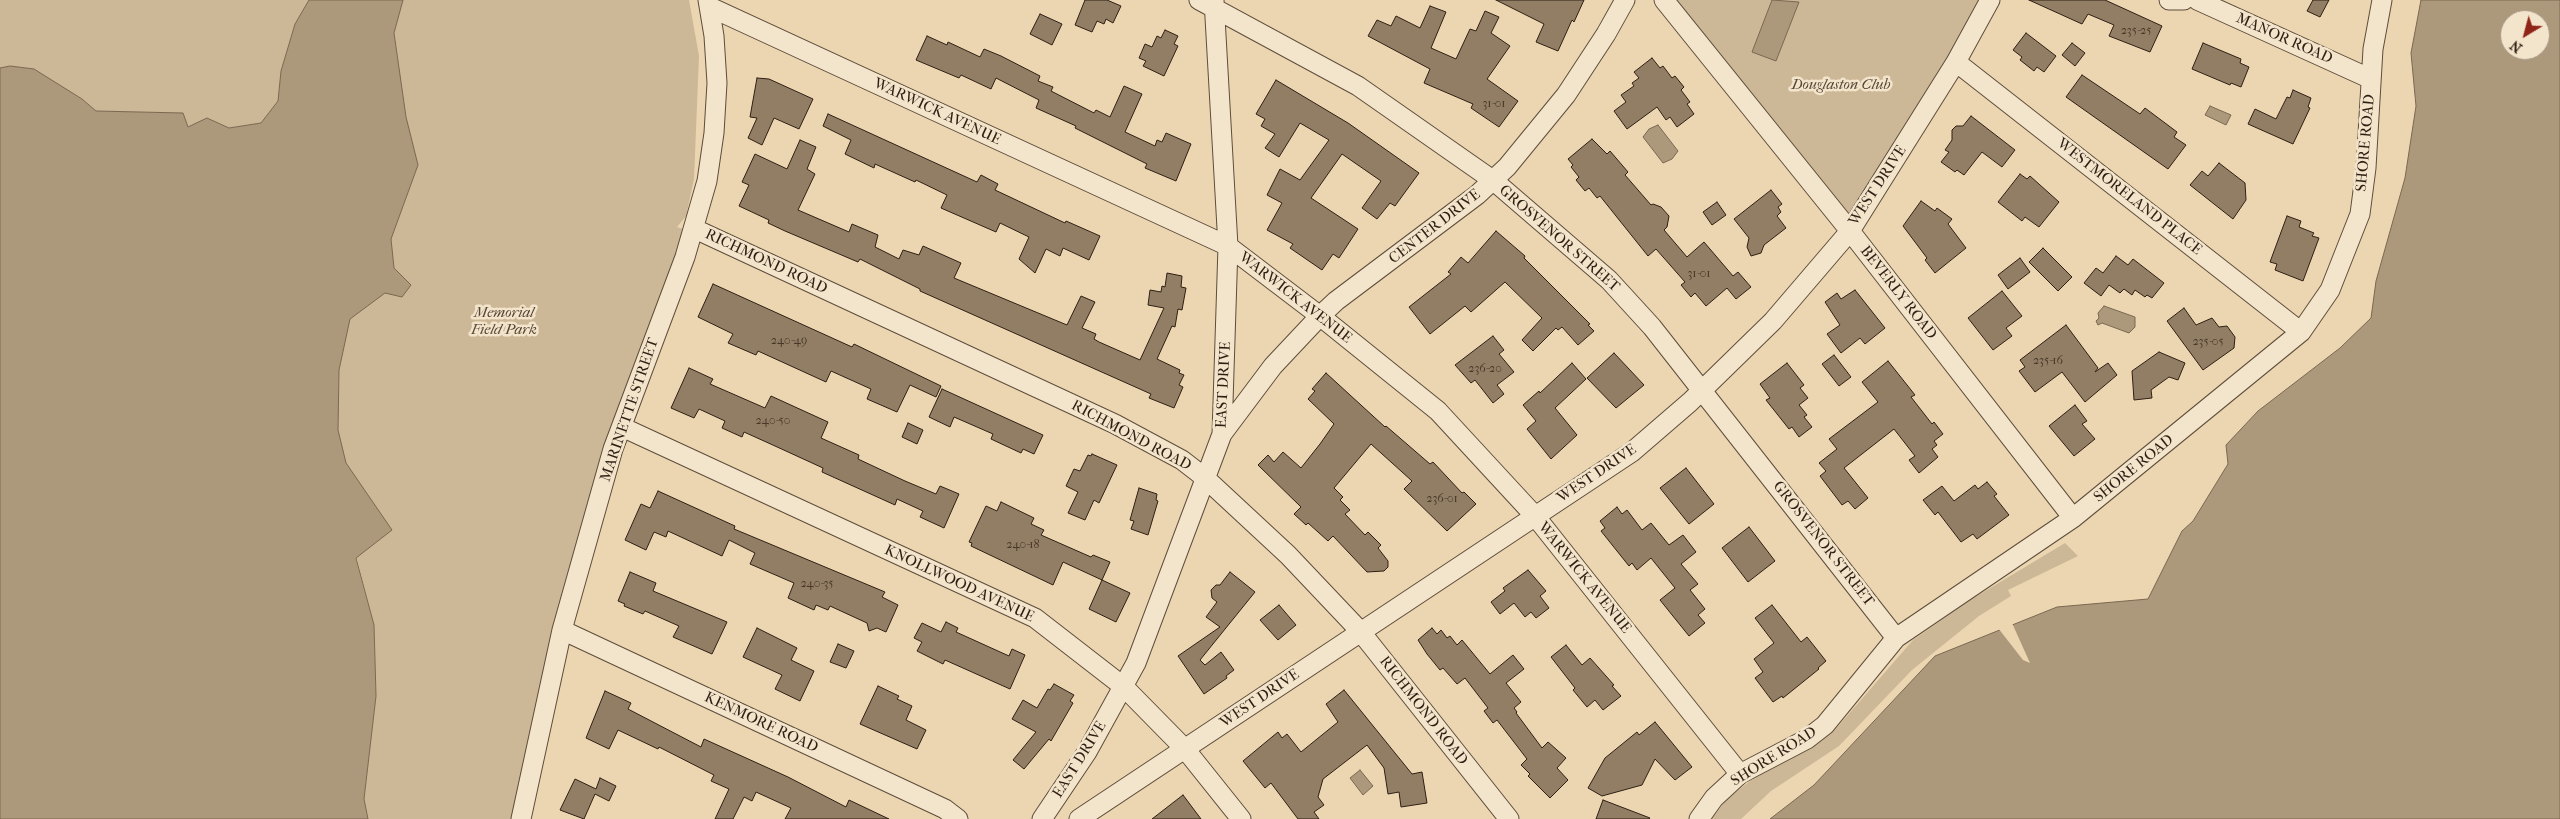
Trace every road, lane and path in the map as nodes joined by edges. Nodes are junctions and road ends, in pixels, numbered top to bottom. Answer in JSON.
{"nodes":[{"id":1,"x":1624,"y":0,"type":"edge"},
{"id":2,"x":1664,"y":0,"type":"edge"},
{"id":3,"x":1990,"y":0,"type":"edge"},
{"id":4,"x":2169,"y":0,"type":"edge"},
{"id":5,"x":2184,"y":0,"type":"edge"},
{"id":6,"x":2197,"y":0,"type":"edge"},
{"id":7,"x":2382,"y":0,"type":"edge"},
{"id":8,"x":1209,"y":2,"type":"edge"},
{"id":9,"x":709,"y":3,"type":"edge"},
{"id":10,"x":1956,"y":62,"type":"junction"},
{"id":11,"x":2371,"y":79,"type":"junction"},
{"id":12,"x":1494,"y":181,"type":"junction"},
{"id":13,"x":695,"y":229,"type":"junction"},
{"id":14,"x":1850,"y":231,"type":"junction"},
{"id":15,"x":1228,"y":246,"type":"junction"},
{"id":16,"x":1320,"y":316,"type":"junction"},
{"id":17,"x":2301,"y":332,"type":"junction"},
{"id":18,"x":1702,"y":391,"type":"junction"},
{"id":19,"x":622,"y":427,"type":"junction"},
{"id":20,"x":1222,"y":434,"type":"junction"},
{"id":21,"x":1204,"y":477,"type":"junction"},
{"id":22,"x":1535,"y":516,"type":"junction"},
{"id":23,"x":2072,"y":518,"type":"junction"},
{"id":24,"x":562,"y":630,"type":"junction"},
{"id":25,"x":1360,"y":631,"type":"junction"},
{"id":26,"x":1896,"y":638,"type":"junction"},
{"id":27,"x":1124,"y":687,"type":"junction"},
{"id":28,"x":1185,"y":750,"type":"junction"},
{"id":29,"x":1740,"y":774,"type":"junction"},
{"id":30,"x":521,"y":819,"type":"edge"},
{"id":31,"x":958,"y":819,"type":"edge"},
{"id":32,"x":1042,"y":819,"type":"edge"},
{"id":33,"x":1079,"y":819,"type":"edge"},
{"id":34,"x":1240,"y":819,"type":"edge"},
{"id":35,"x":1510,"y":819,"type":"edge"},
{"id":36,"x":1698,"y":819,"type":"edge"}],
"edges":[{"from":1,"to":12,"type":"street","name":"CENTER DRIVE"},
{"from":2,"to":14,"type":"street","name":"BEVERLY ROAD"},
{"from":3,"to":10,"type":"street","name":"WEST DRIVE"},
{"from":4,"to":5,"type":"street"},
{"from":6,"to":11,"type":"street","name":"MANOR ROAD"},
{"from":7,"to":11,"type":"street","name":"SHORE ROAD"},
{"from":8,"to":12,"type":"street","name":"GROSVENOR STREET"},
{"from":8,"to":15,"type":"street","name":"EAST DRIVE"},
{"from":9,"to":13,"type":"street","name":"MARINETTE STREET"},
{"from":9,"to":15,"type":"street","name":"WARWICK AVENUE"},
{"from":10,"to":14,"type":"street","name":"WEST DRIVE"},
{"from":10,"to":17,"type":"street","name":"WESTMORELAND PLACE"},
{"from":11,"to":17,"type":"street","name":"SHORE ROAD"},
{"from":12,"to":16,"type":"street","name":"CENTER DRIVE"},
{"from":12,"to":18,"type":"street","name":"GROSVENOR STREET"},
{"from":13,"to":19,"type":"street","name":"MARINETTE STREET"},
{"from":13,"to":21,"type":"street","name":"RICHMOND ROAD"},
{"from":14,"to":18,"type":"street","name":"WEST DRIVE"},
{"from":14,"to":23,"type":"street","name":"BEVERLY ROAD"},
{"from":15,"to":16,"type":"street","name":"WARWICK AVENUE"},
{"from":15,"to":20,"type":"street","name":"EAST DRIVE"},
{"from":16,"to":20,"type":"street","name":"CENTER DRIVE"},
{"from":16,"to":22,"type":"street","name":"WARWICK AVENUE"},
{"from":17,"to":23,"type":"street","name":"SHORE ROAD"},
{"from":18,"to":22,"type":"street","name":"WEST DRIVE"},
{"from":18,"to":26,"type":"street","name":"GROSVENOR STREET"},
{"from":19,"to":24,"type":"street","name":"MARINETTE STREET"},
{"from":19,"to":27,"type":"street","name":"KNOLLWOOD AVENUE"},
{"from":20,"to":21,"type":"street","name":"EAST DRIVE"},
{"from":21,"to":25,"type":"street","name":"RICHMOND ROAD"},
{"from":21,"to":27,"type":"street","name":"EAST DRIVE"},
{"from":22,"to":25,"type":"street","name":"WEST DRIVE"},
{"from":22,"to":29,"type":"street","name":"WARWICK AVENUE"},
{"from":23,"to":26,"type":"street","name":"SHORE ROAD"},
{"from":24,"to":30,"type":"street","name":"MARINETTE STREET"},
{"from":24,"to":31,"type":"street","name":"KENMORE ROAD"},
{"from":25,"to":28,"type":"street","name":"WEST DRIVE"},
{"from":25,"to":35,"type":"street","name":"RICHMOND ROAD"},
{"from":26,"to":29,"type":"street","name":"SHORE ROAD"},
{"from":27,"to":28,"type":"street","name":"KNOLLWOOD AVENUE"},
{"from":27,"to":32,"type":"street","name":"EAST DRIVE"},
{"from":28,"to":33,"type":"street","name":"WEST DRIVE"},
{"from":28,"to":34,"type":"street","name":"KNOLLWOOD AVENUE"},
{"from":29,"to":36,"type":"street","name":"SHORE ROAD"}]}
